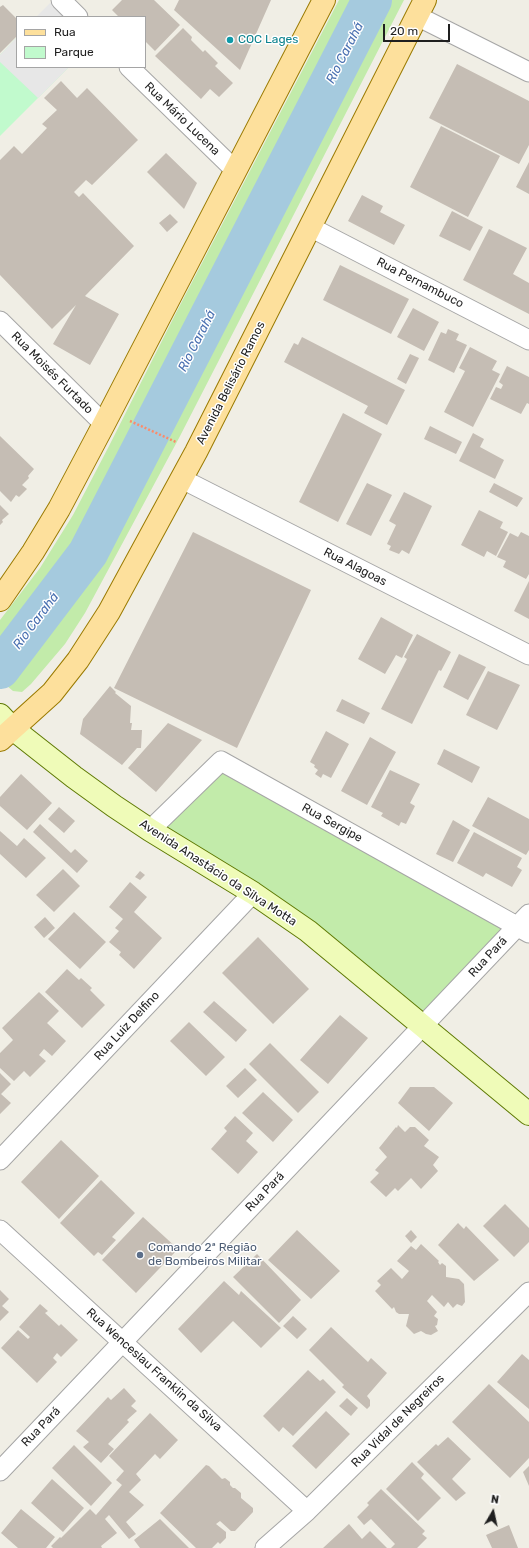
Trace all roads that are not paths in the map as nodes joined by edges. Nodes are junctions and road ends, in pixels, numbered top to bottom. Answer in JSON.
{"nodes":[{"id":1,"x":61,"y":0,"type":"edge"},
{"id":2,"x":324,"y":0,"type":"edge"},
{"id":3,"x":421,"y":8,"type":"edge"},
{"id":4,"x":77,"y":16,"type":"edge"},
{"id":5,"x":130,"y":68,"type":"edge"},
{"id":6,"x":529,"y":72,"type":"edge"},
{"id":7,"x":236,"y":171,"type":"junction"},
{"id":8,"x":310,"y":227,"type":"junction"},
{"id":9,"x":0,"y":322,"type":"edge"},
{"id":10,"x":529,"y":340,"type":"edge"},
{"id":11,"x":104,"y":424,"type":"junction"},
{"id":12,"x":182,"y":479,"type":"junction"},
{"id":13,"x":0,"y":600,"type":"edge"},
{"id":14,"x":529,"y":655,"type":"edge"},
{"id":15,"x":4,"y":728,"type":"edge"},
{"id":16,"x":150,"y":830,"type":"junction"},
{"id":17,"x":253,"y":893,"type":"junction"},
{"id":18,"x":525,"y":924,"type":"edge"},
{"id":19,"x":423,"y":1025,"type":"junction"},
{"id":20,"x":529,"y":1114,"type":"edge"},
{"id":21,"x":0,"y":1160,"type":"edge"},
{"id":22,"x":0,"y":1230,"type":"edge"},
{"id":23,"x":529,"y":1292,"type":"edge"},
{"id":24,"x":122,"y":1342,"type":"junction"},
{"id":25,"x":0,"y":1471,"type":"edge"},
{"id":26,"x":307,"y":1511,"type":"junction"},
{"id":27,"x":265,"y":1548,"type":"edge"}],
"edges":[{"from":1,"to":4,"type":"street"},
{"from":2,"to":7,"type":"main road"},
{"from":3,"to":6,"type":"street"},
{"from":3,"to":8,"type":"main road","name":"Avenida Belisário Ramos"},
{"from":5,"to":7,"type":"street","name":"Rua Mário Lucena"},
{"from":7,"to":11,"type":"main road"},
{"from":8,"to":10,"type":"street","name":"Rua Pernambuco"},
{"from":8,"to":12,"type":"main road","name":"Avenida Belisário Ramos"},
{"from":9,"to":11,"type":"street","name":"Rua Moisés Furtado"},
{"from":11,"to":13,"type":"main road"},
{"from":12,"to":14,"type":"street","name":"Rua Alagoas"},
{"from":12,"to":15,"type":"main road","name":"Avenida Belisário Ramos"},
{"from":15,"to":16,"type":"main road","name":"Avenida Anastácio da Silva Motta"},
{"from":16,"to":17,"type":"main road","name":"Avenida Anastácio da Silva Motta"},
{"from":16,"to":18,"type":"street","name":"Rua Sergipe"},
{"from":17,"to":19,"type":"main road","name":"Avenida Anastácio da Silva Motta"},
{"from":17,"to":21,"type":"street","name":"Rua Luiz Delfino"},
{"from":18,"to":19,"type":"street","name":"Rua Pará"},
{"from":19,"to":20,"type":"main road","name":"Avenida Anastácio da Silva Motta"},
{"from":19,"to":24,"type":"street","name":"Rua Pará"},
{"from":22,"to":24,"type":"street","name":"Rua Wenceslau Franklin da Silva"},
{"from":23,"to":26,"type":"street","name":"Rua Vidal de Negreiros"},
{"from":24,"to":25,"type":"street","name":"Rua Pará"},
{"from":24,"to":26,"type":"street","name":"Rua Wenceslau Franklin da Silva"},
{"from":26,"to":27,"type":"street","name":"Rua Vidal de Negreiros"}]}
